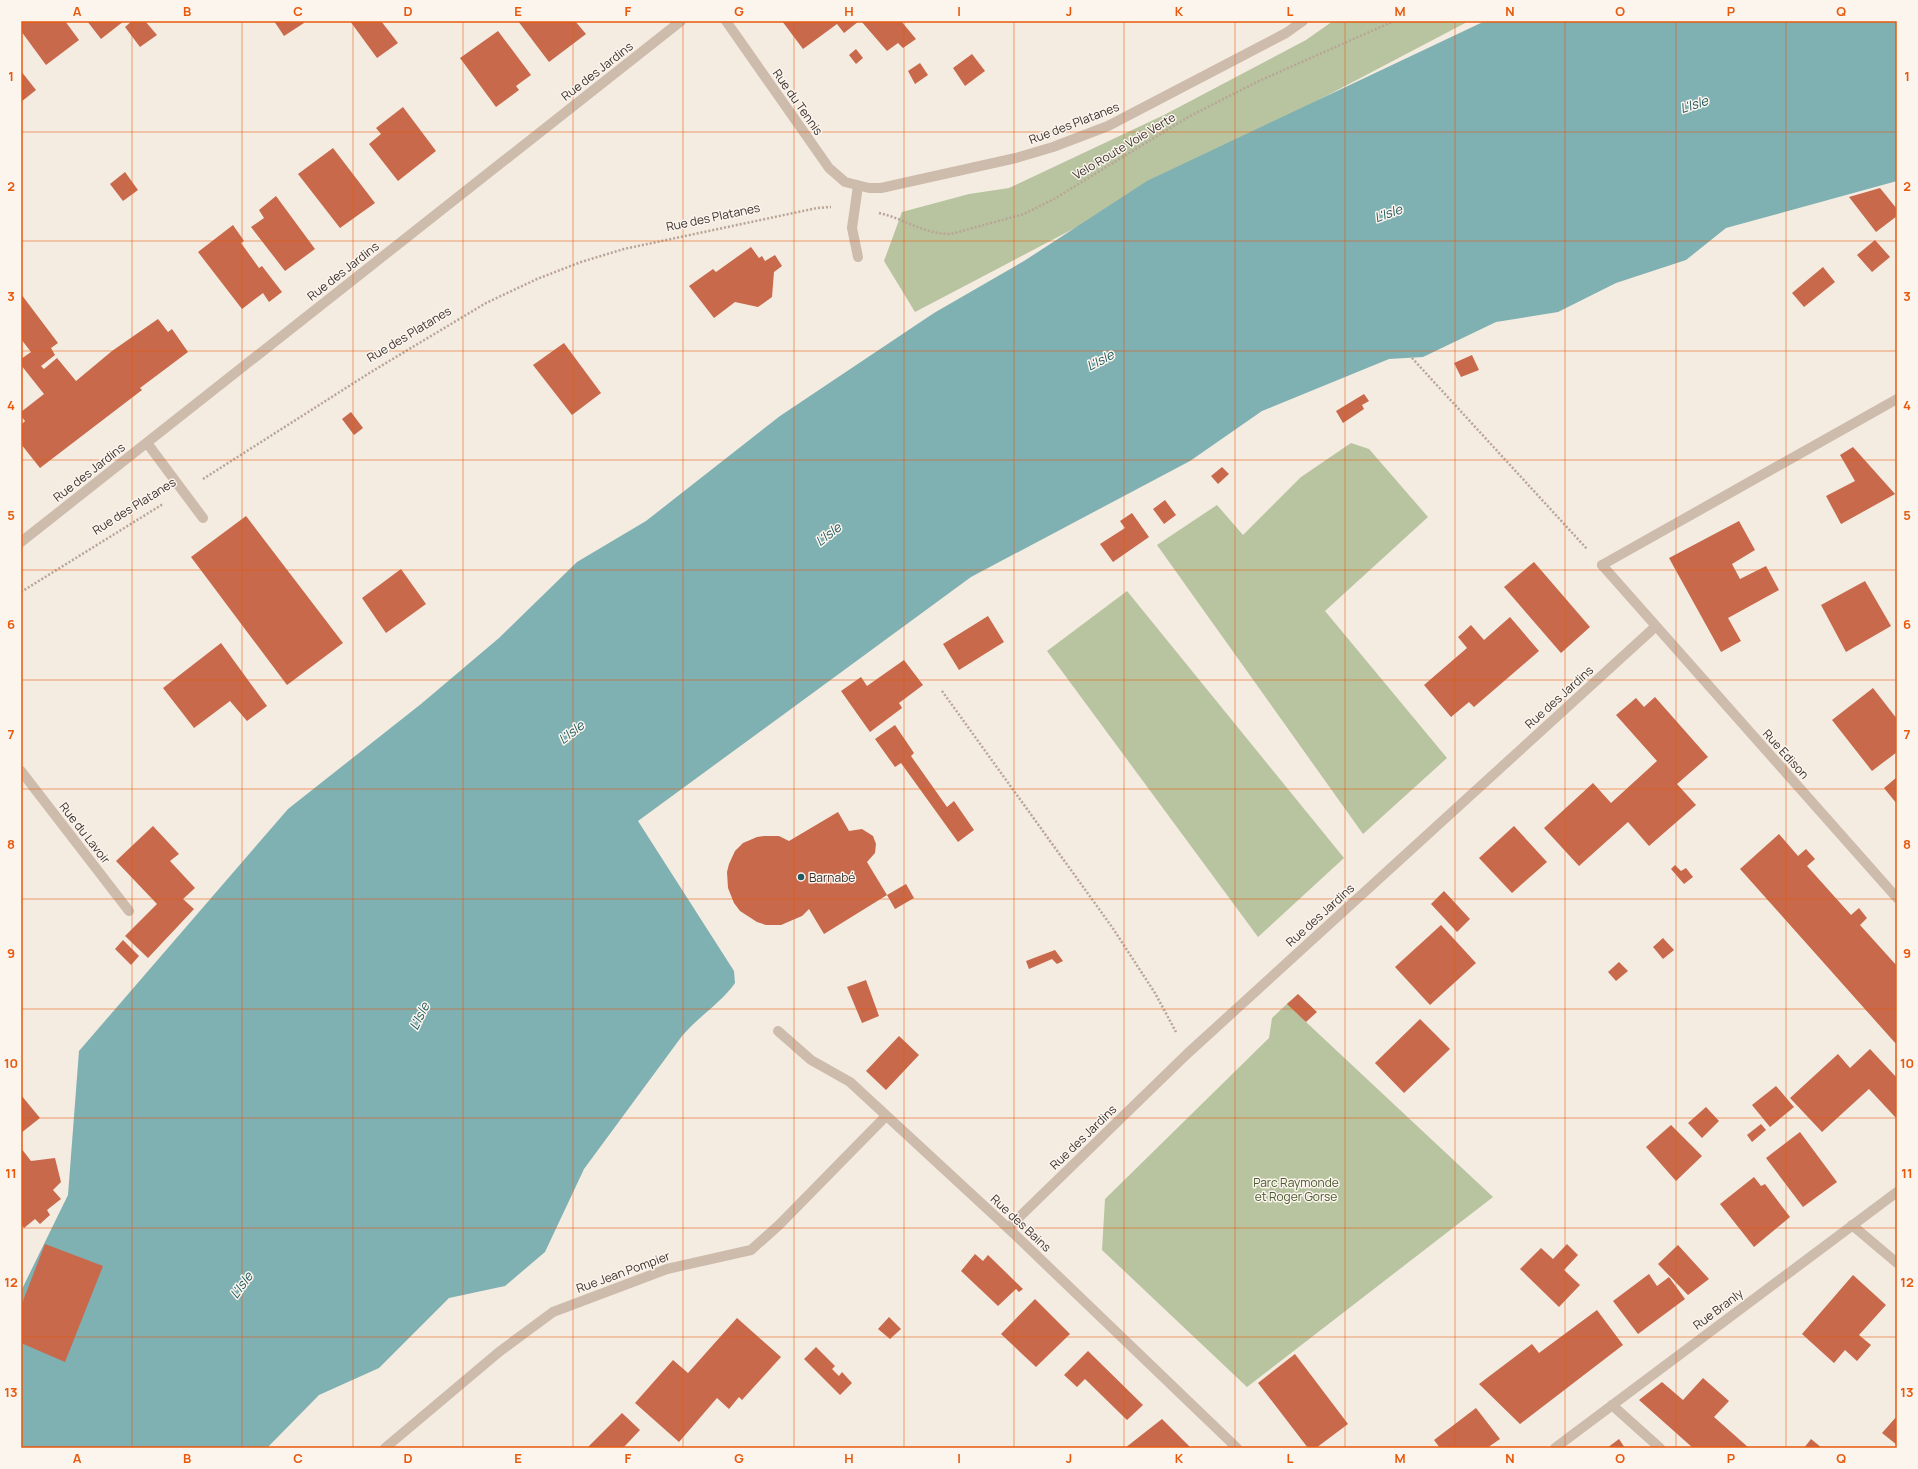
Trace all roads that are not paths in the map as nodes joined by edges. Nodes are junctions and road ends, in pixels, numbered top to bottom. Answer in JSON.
{"nodes":[{"id":1,"x":681,"y":21,"type":"edge"},
{"id":2,"x":726,"y":21,"type":"edge"},
{"id":3,"x":1303,"y":21,"type":"edge"},
{"id":4,"x":858,"y":186,"type":"junction"},
{"id":5,"x":858,"y":257,"type":"dead end"},
{"id":6,"x":1897,"y":400,"type":"edge"},
{"id":7,"x":147,"y":443,"type":"junction"},
{"id":8,"x":203,"y":518,"type":"dead end"},
{"id":9,"x":21,"y":542,"type":"edge"},
{"id":10,"x":1655,"y":627,"type":"junction"},
{"id":11,"x":21,"y":771,"type":"edge"},
{"id":12,"x":1897,"y":898,"type":"edge"},
{"id":13,"x":128,"y":911,"type":"dead end"},
{"id":14,"x":778,"y":1031,"type":"dead end"},
{"id":15,"x":886,"y":1116,"type":"junction"},
{"id":16,"x":1897,"y":1192,"type":"edge"},
{"id":17,"x":1852,"y":1225,"type":"junction"},
{"id":18,"x":1008,"y":1228,"type":"junction"},
{"id":19,"x":1897,"y":1263,"type":"edge"},
{"id":20,"x":1612,"y":1405,"type":"junction"},
{"id":21,"x":385,"y":1448,"type":"edge"},
{"id":22,"x":1237,"y":1448,"type":"edge"},
{"id":23,"x":1555,"y":1448,"type":"edge"},
{"id":24,"x":1660,"y":1448,"type":"edge"}],
"edges":[{"from":1,"to":7,"type":"street","name":"Rue des Jardins"},
{"from":2,"to":4,"type":"street","name":"Rue du Tennis"},
{"from":3,"to":4,"type":"street","name":"Rue des Platanes"},
{"from":4,"to":5,"type":"street"},
{"from":6,"to":10,"type":"street","name":"Rue Edison"},
{"from":7,"to":8,"type":"street"},
{"from":7,"to":9,"type":"street","name":"Rue des Jardins"},
{"from":10,"to":12,"type":"street","name":"Rue Edison"},
{"from":10,"to":18,"type":"street","name":"Rue des Jardins"},
{"from":11,"to":13,"type":"street","name":"Rue du Lavoir"},
{"from":14,"to":15,"type":"street","name":"Rue des Bains"},
{"from":15,"to":18,"type":"street","name":"Rue des Bains"},
{"from":15,"to":21,"type":"street","name":"Rue Jean Pompier"},
{"from":16,"to":17,"type":"street","name":"Rue Branly"},
{"from":17,"to":19,"type":"street"},
{"from":17,"to":20,"type":"street","name":"Rue Branly"},
{"from":18,"to":22,"type":"street","name":"Rue des Bains"},
{"from":20,"to":23,"type":"street","name":"Rue Branly"},
{"from":20,"to":24,"type":"street"}]}
